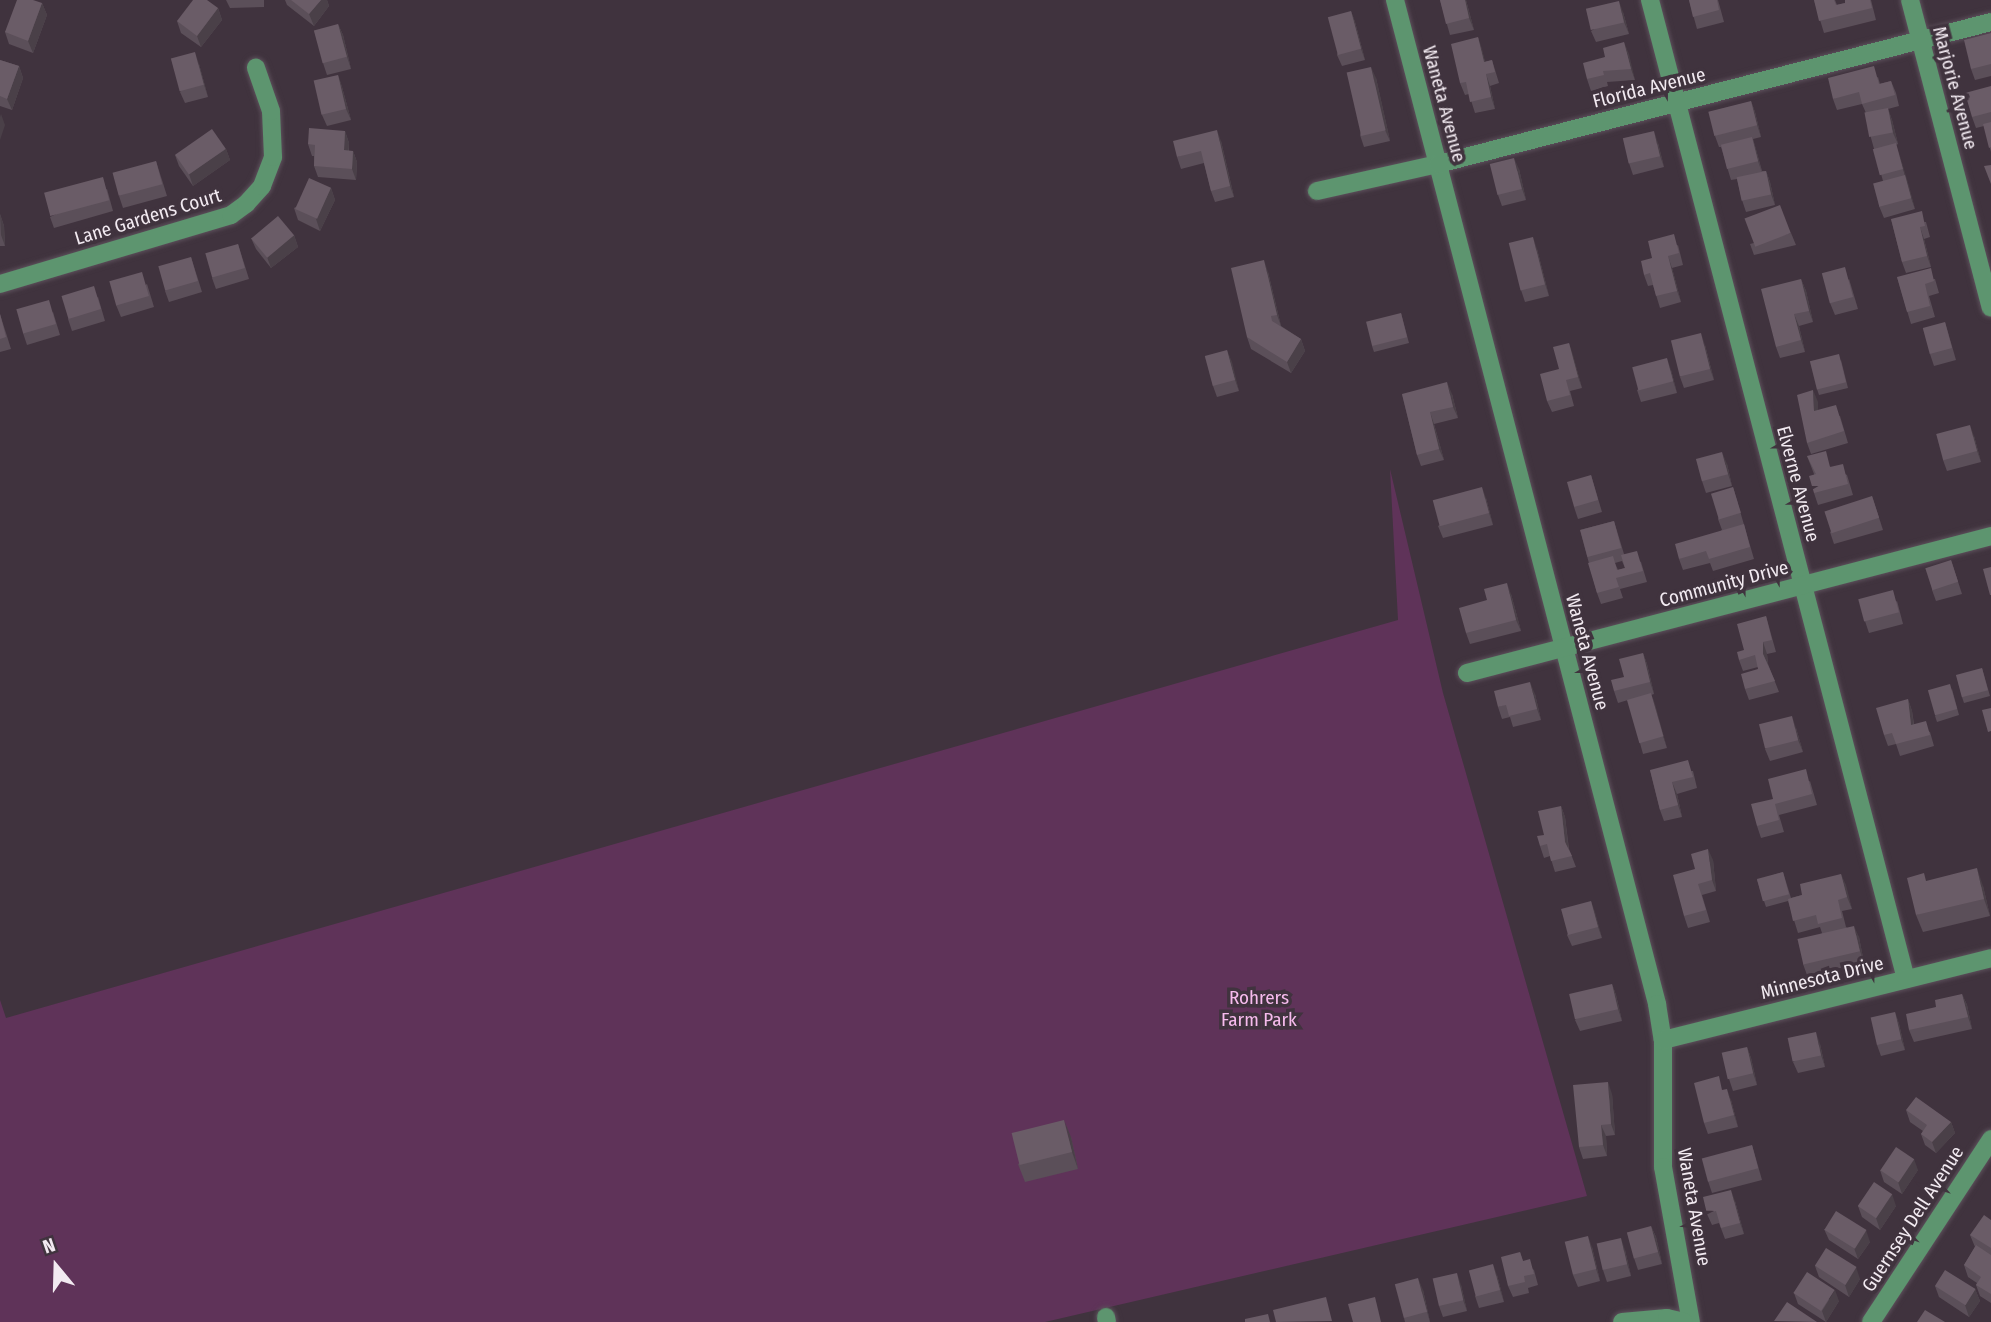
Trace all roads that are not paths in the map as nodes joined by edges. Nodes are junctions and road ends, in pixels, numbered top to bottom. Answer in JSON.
{"nodes":[{"id":1,"x":1395,"y":0,"type":"edge"},
{"id":2,"x":1650,"y":0,"type":"edge"},
{"id":3,"x":1910,"y":0,"type":"edge"},
{"id":4,"x":1991,"y":22,"type":"edge"},
{"id":5,"x":1921,"y":40,"type":"junction"},
{"id":6,"x":256,"y":68,"type":"dead end"},
{"id":7,"x":1676,"y":103,"type":"junction"},
{"id":8,"x":1438,"y":164,"type":"junction"},
{"id":9,"x":1317,"y":191,"type":"dead end"},
{"id":10,"x":0,"y":284,"type":"edge"},
{"id":11,"x":1991,"y":308,"type":"edge"},
{"id":12,"x":1991,"y":536,"type":"edge"},
{"id":13,"x":1803,"y":585,"type":"junction"},
{"id":14,"x":1564,"y":648,"type":"junction"},
{"id":15,"x":1467,"y":673,"type":"dead end"},
{"id":16,"x":1990,"y":961,"type":"edge"},
{"id":17,"x":1906,"y":979,"type":"junction"},
{"id":18,"x":1662,"y":1040,"type":"junction"},
{"id":19,"x":1991,"y":1139,"type":"edge"},
{"id":20,"x":1622,"y":1322,"type":"edge"},
{"id":21,"x":1684,"y":1322,"type":"edge"},
{"id":22,"x":1690,"y":1322,"type":"edge"},
{"id":23,"x":1871,"y":1322,"type":"edge"}],
"edges":[{"from":1,"to":8,"type":"street","name":"Waneta Avenue"},
{"from":2,"to":7,"type":"street","name":"Elverne Avenue"},
{"from":3,"to":5,"type":"street","name":"Marjorie Avenue"},
{"from":4,"to":5,"type":"street","name":"Florida Avenue"},
{"from":5,"to":7,"type":"street","name":"Florida Avenue"},
{"from":5,"to":11,"type":"street","name":"Marjorie Avenue"},
{"from":6,"to":10,"type":"street","name":"Lane Gardens Court"},
{"from":7,"to":8,"type":"street","name":"Florida Avenue"},
{"from":7,"to":13,"type":"street","name":"Elverne Avenue"},
{"from":8,"to":9,"type":"street","name":"Florida Avenue"},
{"from":8,"to":14,"type":"street","name":"Waneta Avenue"},
{"from":12,"to":13,"type":"street","name":"Community Drive"},
{"from":13,"to":14,"type":"street","name":"Community Drive"},
{"from":13,"to":17,"type":"street","name":"Elverne Avenue"},
{"from":14,"to":15,"type":"street","name":"Community Drive"},
{"from":14,"to":18,"type":"street","name":"Waneta Avenue"},
{"from":16,"to":17,"type":"street","name":"Minnesota Drive"},
{"from":17,"to":18,"type":"street","name":"Minnesota Drive"},
{"from":18,"to":22,"type":"street","name":"Waneta Avenue"},
{"from":19,"to":23,"type":"street","name":"Guernsey Dell Avenue"},
{"from":20,"to":21,"type":"street"}]}
